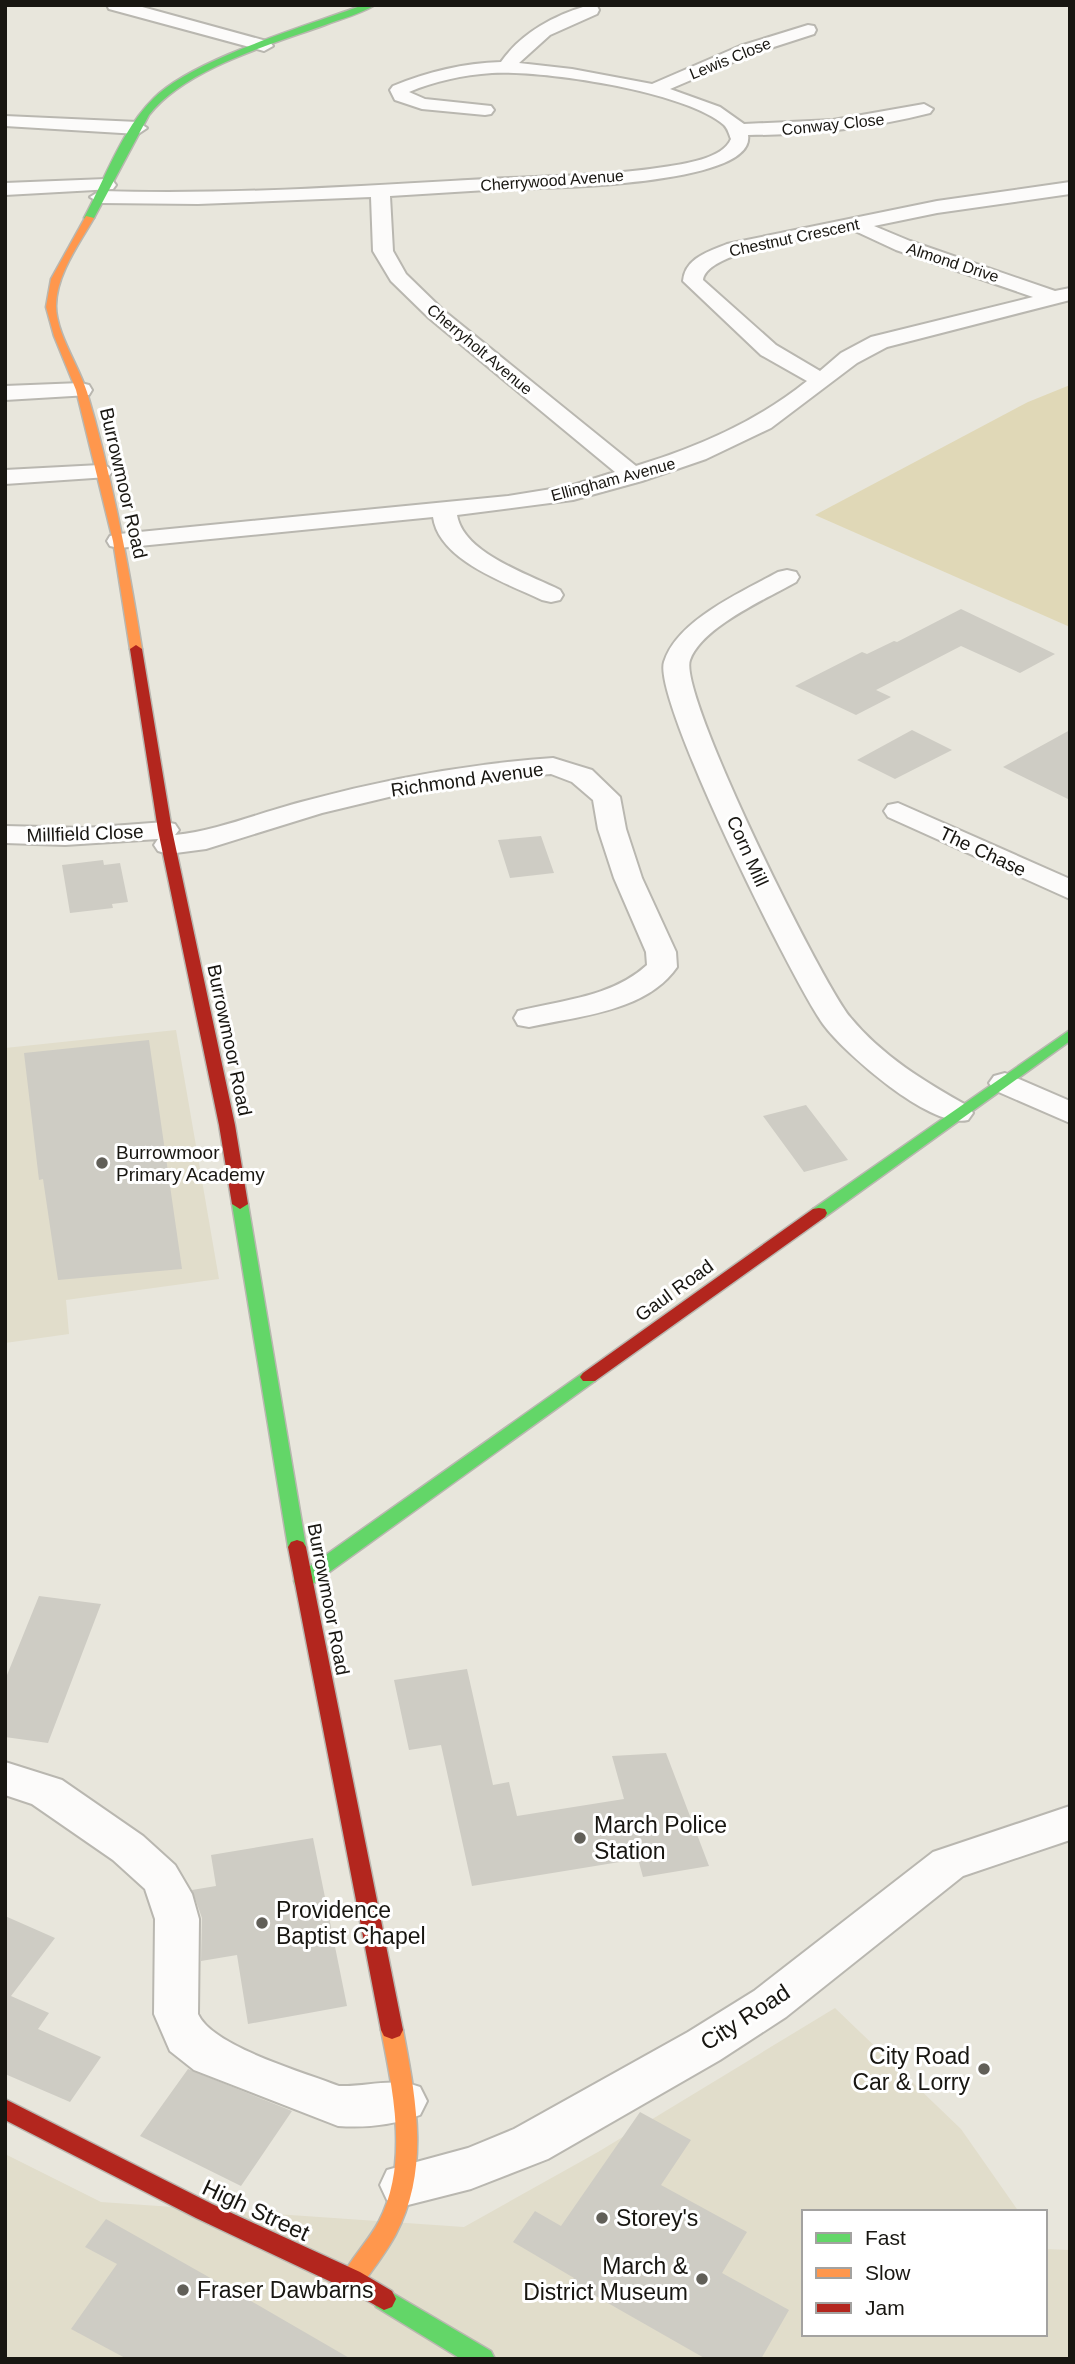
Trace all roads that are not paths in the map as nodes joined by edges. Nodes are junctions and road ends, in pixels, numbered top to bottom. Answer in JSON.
{"nodes":[{"id":1,"x":115,"y":5,"type":"edge"},
{"id":2,"x":371,"y":5,"type":"edge"},
{"id":3,"x":591,"y":10,"type":"dead end"},
{"id":4,"x":808,"y":30,"type":"dead end"},
{"id":5,"x":264,"y":46,"type":"junction"},
{"id":6,"x":507,"y":67,"type":"junction"},
{"id":7,"x":654,"y":90,"type":"junction"},
{"id":8,"x":924,"y":109,"type":"dead end"},
{"id":9,"x":485,"y":110,"type":"dead end"},
{"id":10,"x":5,"y":121,"type":"edge"},
{"id":11,"x":138,"y":128,"type":"junction"},
{"id":12,"x":740,"y":131,"type":"junction"},
{"id":13,"x":1070,"y":188,"type":"edge"},
{"id":14,"x":5,"y":189,"type":"edge"},
{"id":15,"x":380,"y":190,"type":"junction"},
{"id":16,"x":103,"y":191,"type":"junction"},
{"id":17,"x":856,"y":224,"type":"junction"},
{"id":18,"x":1061,"y":295,"type":"edge"},
{"id":19,"x":822,"y":379,"type":"junction"},
{"id":20,"x":81,"y":390,"type":"junction"},
{"id":21,"x":5,"y":393,"type":"edge"},
{"id":22,"x":100,"y":472,"type":"junction"},
{"id":23,"x":635,"y":476,"type":"junction"},
{"id":24,"x":5,"y":477,"type":"edge"},
{"id":25,"x":444,"y":510,"type":"junction"},
{"id":26,"x":119,"y":541,"type":"junction"},
{"id":27,"x":787,"y":577,"type":"dead end"},
{"id":28,"x":551,"y":595,"type":"dead end"},
{"id":29,"x":898,"y":811,"type":"dead end"},
{"id":30,"x":5,"y":834,"type":"edge"},
{"id":31,"x":167,"y":837,"type":"junction"},
{"id":32,"x":1070,"y":890,"type":"edge"},
{"id":33,"x":529,"y":1018,"type":"dead end"},
{"id":34,"x":1070,"y":1034,"type":"edge"},
{"id":35,"x":1005,"y":1083,"type":"junction"},
{"id":36,"x":957,"y":1113,"type":"junction"},
{"id":37,"x":1070,"y":1113,"type":"edge"},
{"id":38,"x":303,"y":1581,"type":"junction"},
{"id":39,"x":5,"y":1778,"type":"edge"},
{"id":40,"x":1070,"y":1823,"type":"edge"},
{"id":41,"x":404,"y":2101,"type":"junction"},
{"id":42,"x":5,"y":2109,"type":"edge"},
{"id":43,"x":404,"y":2185,"type":"junction"},
{"id":44,"x":352,"y":2280,"type":"junction"},
{"id":45,"x":483,"y":2359,"type":"edge"}],
"edges":[{"from":1,"to":5,"type":"street"},
{"from":2,"to":5,"type":"street","name":"Burrowmoor Road"},
{"from":3,"to":6,"type":"street"},
{"from":4,"to":7,"type":"street","name":"Lewis Close"},
{"from":5,"to":11,"type":"street","name":"Burrowmoor Road"},
{"from":6,"to":7,"type":"street"},
{"from":6,"to":9,"type":"street"},
{"from":7,"to":12,"type":"street"},
{"from":8,"to":12,"type":"street","name":"Conway Close"},
{"from":10,"to":11,"type":"street"},
{"from":11,"to":16,"type":"street","name":"Burrowmoor Road"},
{"from":12,"to":15,"type":"street","name":"Cherrywood Avenue"},
{"from":13,"to":17,"type":"street","name":"Chestnut Crescent"},
{"from":14,"to":16,"type":"street","name":"Cherrywood Avenue"},
{"from":15,"to":16,"type":"street","name":"Cherrywood Avenue"},
{"from":15,"to":23,"type":"street","name":"Cherryholt Avenue"},
{"from":16,"to":20,"type":"street","name":"Burrowmoor Road"},
{"from":17,"to":18,"type":"street","name":"Almond Drive"},
{"from":17,"to":19,"type":"street","name":"Chestnut Crescent"},
{"from":18,"to":19,"type":"street","name":"Ellingham Avenue"},
{"from":19,"to":23,"type":"street","name":"Ellingham Avenue"},
{"from":20,"to":21,"type":"street"},
{"from":20,"to":22,"type":"street","name":"Burrowmoor Road"},
{"from":22,"to":24,"type":"street"},
{"from":22,"to":26,"type":"street","name":"Burrowmoor Road"},
{"from":23,"to":25,"type":"street","name":"Ellingham Avenue"},
{"from":25,"to":26,"type":"street","name":"Ellingham Avenue"},
{"from":25,"to":28,"type":"street"},
{"from":26,"to":31,"type":"street","name":"Burrowmoor Road"},
{"from":27,"to":36,"type":"street","name":"Corn Mill"},
{"from":29,"to":32,"type":"street","name":"The Chase"},
{"from":30,"to":31,"type":"street","name":"Millfield Close"},
{"from":31,"to":33,"type":"street","name":"Richmond Avenue"},
{"from":31,"to":38,"type":"street","name":"Burrowmoor Road"},
{"from":34,"to":35,"type":"street","name":"Gaul Road"},
{"from":35,"to":36,"type":"street","name":"Gaul Road"},
{"from":35,"to":37,"type":"street"},
{"from":36,"to":38,"type":"street","name":"Gaul Road"},
{"from":38,"to":41,"type":"street","name":"Burrowmoor Road"},
{"from":39,"to":41,"type":"street"},
{"from":40,"to":43,"type":"street","name":"City Road"},
{"from":41,"to":43,"type":"street","name":"Burrowmoor Road"},
{"from":42,"to":44,"type":"street","name":"High Street"},
{"from":43,"to":44,"type":"street","name":"Burrowmoor Road"},
{"from":44,"to":45,"type":"street","name":"High Street"}]}
